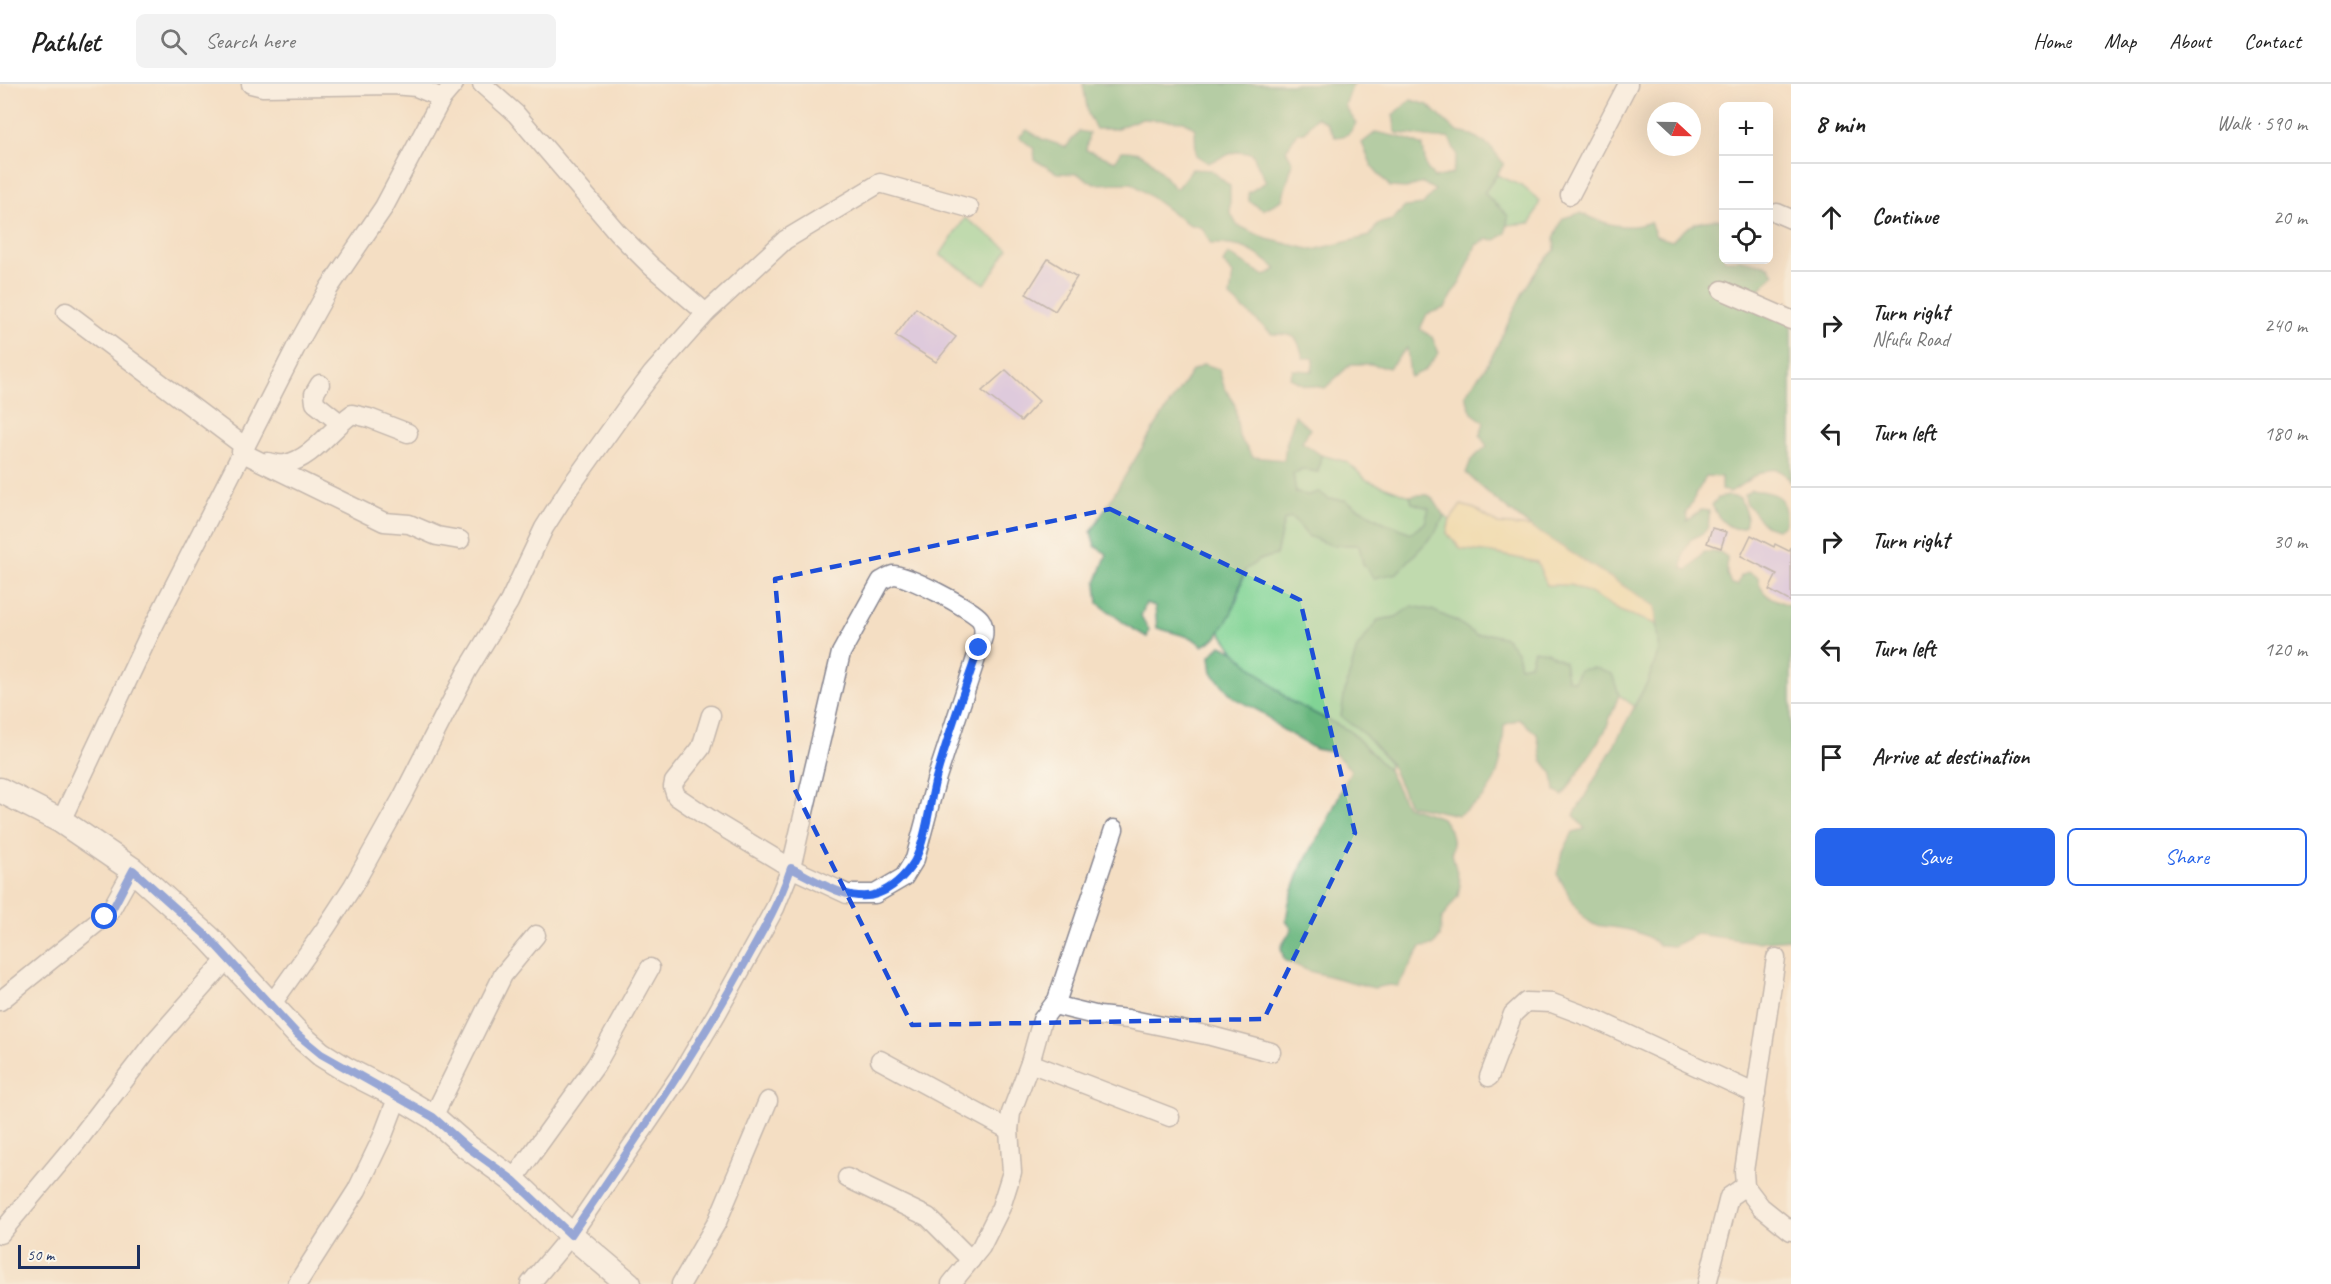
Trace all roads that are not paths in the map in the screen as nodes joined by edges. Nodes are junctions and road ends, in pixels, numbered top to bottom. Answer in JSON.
{"nodes":[{"id":1,"x":251,"y":84,"type":"edge"},
{"id":2,"x":454,"y":84,"type":"edge"},
{"id":3,"x":482,"y":84,"type":"edge"},
{"id":4,"x":1628,"y":84,"type":"edge"},
{"id":5,"x":442,"y":98,"type":"junction"},
{"id":6,"x":1570,"y":195,"type":"dead end"},
{"id":7,"x":969,"y":208,"type":"dead end"},
{"id":8,"x":1722,"y":290,"type":"dead end"},
{"id":9,"x":66,"y":312,"type":"dead end"},
{"id":10,"x":706,"y":313,"type":"junction"},
{"id":11,"x":1791,"y":320,"type":"edge"},
{"id":12,"x":320,"y":384,"type":"dead end"},
{"id":13,"x":340,"y":423,"type":"junction"},
{"id":14,"x":408,"y":433,"type":"dead end"},
{"id":15,"x":247,"y":453,"type":"junction"},
{"id":16,"x":460,"y":540,"type":"dead end"},
{"id":17,"x":711,"y":715,"type":"dead end"},
{"id":18,"x":0,"y":790,"type":"edge"},
{"id":19,"x":61,"y":821,"type":"junction"},
{"id":20,"x":1114,"y":829,"type":"dead end"},
{"id":21,"x":791,"y":868,"type":"junction"},
{"id":22,"x":133,"y":870,"type":"junction"},
{"id":23,"x":536,"y":934,"type":"dead end"},
{"id":24,"x":228,"y":958,"type":"junction"},
{"id":25,"x":1776,"y":958,"type":"dead end"},
{"id":26,"x":650,"y":968,"type":"dead end"},
{"id":27,"x":0,"y":1001,"type":"edge"},
{"id":28,"x":271,"y":1005,"type":"junction"},
{"id":29,"x":1054,"y":1005,"type":"junction"},
{"id":30,"x":1271,"y":1052,"type":"dead end"},
{"id":31,"x":880,"y":1060,"type":"dead end"},
{"id":32,"x":1030,"y":1063,"type":"junction"},
{"id":33,"x":1489,"y":1077,"type":"dead end"},
{"id":34,"x":1756,"y":1094,"type":"junction"},
{"id":35,"x":398,"y":1096,"type":"junction"},
{"id":36,"x":768,"y":1101,"type":"dead end"},
{"id":37,"x":433,"y":1117,"type":"junction"},
{"id":38,"x":1170,"y":1117,"type":"dead end"},
{"id":39,"x":1009,"y":1130,"type":"junction"},
{"id":40,"x":846,"y":1178,"type":"dead end"},
{"id":41,"x":513,"y":1180,"type":"junction"},
{"id":42,"x":1745,"y":1186,"type":"junction"},
{"id":43,"x":1791,"y":1231,"type":"edge"},
{"id":44,"x":0,"y":1234,"type":"edge"},
{"id":45,"x":571,"y":1235,"type":"junction"},
{"id":46,"x":971,"y":1260,"type":"junction"},
{"id":47,"x":297,"y":1284,"type":"edge"},
{"id":48,"x":530,"y":1284,"type":"edge"},
{"id":49,"x":629,"y":1284,"type":"edge"},
{"id":50,"x":681,"y":1284,"type":"edge"},
{"id":51,"x":951,"y":1284,"type":"edge"},
{"id":52,"x":1707,"y":1284,"type":"edge"}],
"edges":[{"from":1,"to":5,"type":"street"},
{"from":2,"to":5,"type":"street"},
{"from":3,"to":10,"type":"street"},
{"from":4,"to":6,"type":"street"},
{"from":5,"to":15,"type":"street"},
{"from":7,"to":10,"type":"street"},
{"from":8,"to":11,"type":"street"},
{"from":9,"to":15,"type":"street"},
{"from":10,"to":28,"type":"street"},
{"from":12,"to":13,"type":"street"},
{"from":13,"to":14,"type":"street"},
{"from":13,"to":15,"type":"street"},
{"from":15,"to":16,"type":"street"},
{"from":15,"to":19,"type":"street"},
{"from":17,"to":21,"type":"street"},
{"from":18,"to":19,"type":"street"},
{"from":19,"to":22,"type":"street"},
{"from":20,"to":29,"type":"street"},
{"from":21,"to":21,"type":"street"},
{"from":21,"to":45,"type":"street"},
{"from":22,"to":24,"type":"street"},
{"from":22,"to":27,"type":"street"},
{"from":23,"to":37,"type":"street"},
{"from":24,"to":28,"type":"street"},
{"from":24,"to":44,"type":"street"},
{"from":25,"to":34,"type":"street"},
{"from":26,"to":41,"type":"street"},
{"from":28,"to":35,"type":"street"},
{"from":29,"to":30,"type":"street"},
{"from":29,"to":32,"type":"street"},
{"from":31,"to":39,"type":"street"},
{"from":32,"to":38,"type":"street"},
{"from":32,"to":39,"type":"street"},
{"from":33,"to":34,"type":"street"},
{"from":34,"to":42,"type":"street"},
{"from":35,"to":37,"type":"street"},
{"from":35,"to":47,"type":"street"},
{"from":36,"to":50,"type":"street"},
{"from":37,"to":41,"type":"street"},
{"from":39,"to":46,"type":"street"},
{"from":40,"to":46,"type":"street"},
{"from":41,"to":45,"type":"street"},
{"from":42,"to":43,"type":"street"},
{"from":42,"to":52,"type":"street"},
{"from":45,"to":48,"type":"street"},
{"from":45,"to":49,"type":"street"},
{"from":46,"to":51,"type":"street"}]}
